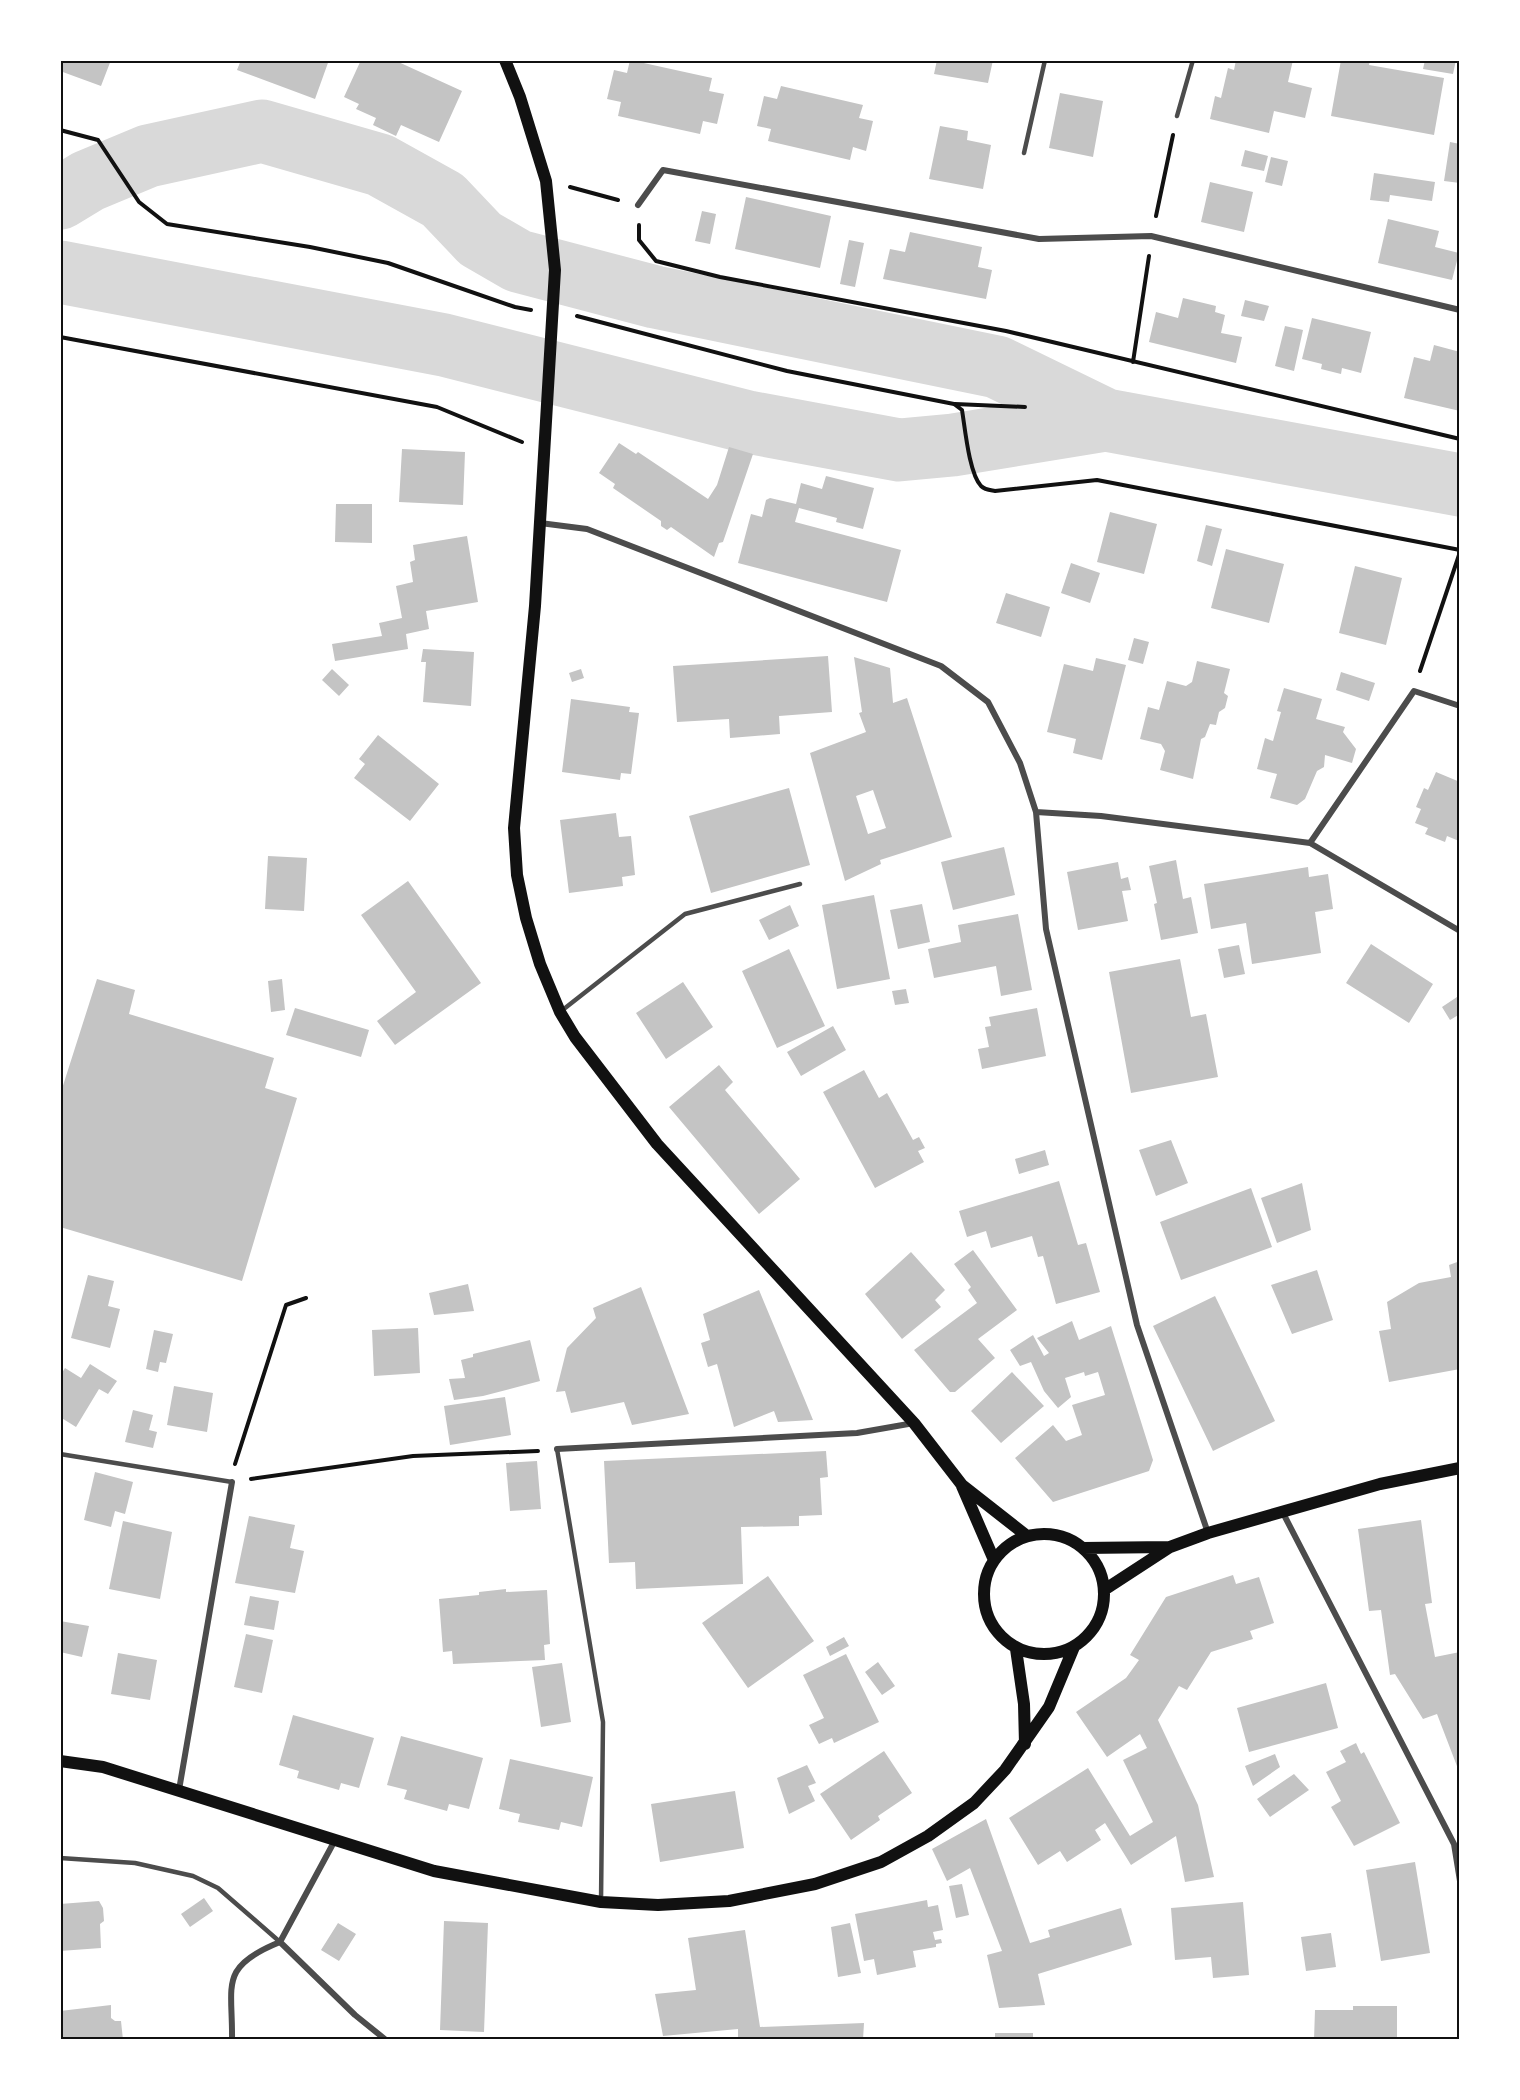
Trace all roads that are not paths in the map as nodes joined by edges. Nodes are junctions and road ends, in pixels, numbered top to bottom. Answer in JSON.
{"nodes":[{"id":1,"x":504,"y":60,"type":"edge"},
{"id":2,"x":1045,"y":60,"type":"edge"},
{"id":3,"x":1193,"y":60,"type":"edge"},
{"id":4,"x":1177,"y":116,"type":"road end"},
{"id":5,"x":1024,"y":153,"type":"dead end"},
{"id":6,"x":638,"y":205,"type":"road end"},
{"id":7,"x":1460,"y":310,"type":"edge"},
{"id":8,"x":540,"y":523,"type":"junction"},
{"id":9,"x":1460,"y":706,"type":"edge"},
{"id":10,"x":1036,"y":812,"type":"junction"},
{"id":11,"x":1310,"y":843,"type":"junction"},
{"id":12,"x":800,"y":884,"type":"dead end"},
{"id":13,"x":1460,"y":931,"type":"edge"},
{"id":14,"x":560,"y":1012,"type":"junction"},
{"id":15,"x":914,"y":1423,"type":"junction"},
{"id":16,"x":557,"y":1449,"type":"joint"},
{"id":17,"x":60,"y":1454,"type":"edge"},
{"id":18,"x":1460,"y":1468,"type":"edge"},
{"id":19,"x":232,"y":1482,"type":"joint"},
{"id":20,"x":962,"y":1485,"type":"junction"},
{"id":21,"x":1283,"y":1513,"type":"junction"},
{"id":22,"x":1208,"y":1533,"type":"junction"},
{"id":23,"x":1027,"y":1536,"type":"junction"},
{"id":24,"x":1170,"y":1547,"type":"junction"},
{"id":25,"x":1083,"y":1548,"type":"junction"},
{"id":26,"x":994,"y":1560,"type":"junction"},
{"id":27,"x":1104,"y":1590,"type":"junction"},
{"id":28,"x":1074,"y":1647,"type":"junction"},
{"id":29,"x":1016,"y":1648,"type":"junction"},
{"id":30,"x":1025,"y":1744,"type":"junction"},
{"id":31,"x":60,"y":1761,"type":"edge"},
{"id":32,"x":179,"y":1790,"type":"junction"},
{"id":33,"x":334,"y":1842,"type":"junction"},
{"id":34,"x":60,"y":1858,"type":"edge"},
{"id":35,"x":1460,"y":1881,"type":"edge"},
{"id":36,"x":601,"y":1902,"type":"junction"},
{"id":37,"x":280,"y":1942,"type":"junction"},
{"id":38,"x":232,"y":2040,"type":"edge"},
{"id":39,"x":386,"y":2040,"type":"edge"}],
"edges":[{"from":1,"to":8,"type":"main road"},
{"from":2,"to":5,"type":"lane"},
{"from":3,"to":4,"type":"lane"},
{"from":6,"to":7,"type":"street"},
{"from":8,"to":10,"type":"street"},
{"from":8,"to":14,"type":"main road"},
{"from":9,"to":11,"type":"street"},
{"from":10,"to":11,"type":"street"},
{"from":10,"to":22,"type":"street"},
{"from":11,"to":13,"type":"street"},
{"from":12,"to":14,"type":"lane"},
{"from":14,"to":15,"type":"main road"},
{"from":15,"to":16,"type":"street"},
{"from":15,"to":20,"type":"main road"},
{"from":16,"to":36,"type":"lane"},
{"from":17,"to":19,"type":"lane"},
{"from":18,"to":21,"type":"main road"},
{"from":19,"to":32,"type":"street"},
{"from":20,"to":23,"type":"main road"},
{"from":20,"to":26,"type":"main road"},
{"from":21,"to":22,"type":"main road"},
{"from":21,"to":35,"type":"street"},
{"from":22,"to":24,"type":"main road"},
{"from":23,"to":25,"type":"main road"},
{"from":23,"to":26,"type":"main road"},
{"from":24,"to":25,"type":"main road"},
{"from":24,"to":27,"type":"main road"},
{"from":25,"to":27,"type":"main road"},
{"from":26,"to":29,"type":"main road"},
{"from":27,"to":28,"type":"main road"},
{"from":28,"to":29,"type":"main road"},
{"from":28,"to":30,"type":"main road"},
{"from":29,"to":30,"type":"main road"},
{"from":30,"to":36,"type":"main road"},
{"from":31,"to":32,"type":"main road"},
{"from":32,"to":33,"type":"main road"},
{"from":33,"to":36,"type":"main road"},
{"from":33,"to":37,"type":"street"},
{"from":34,"to":37,"type":"lane"},
{"from":37,"to":38,"type":"street"},
{"from":37,"to":39,"type":"street"}]}
